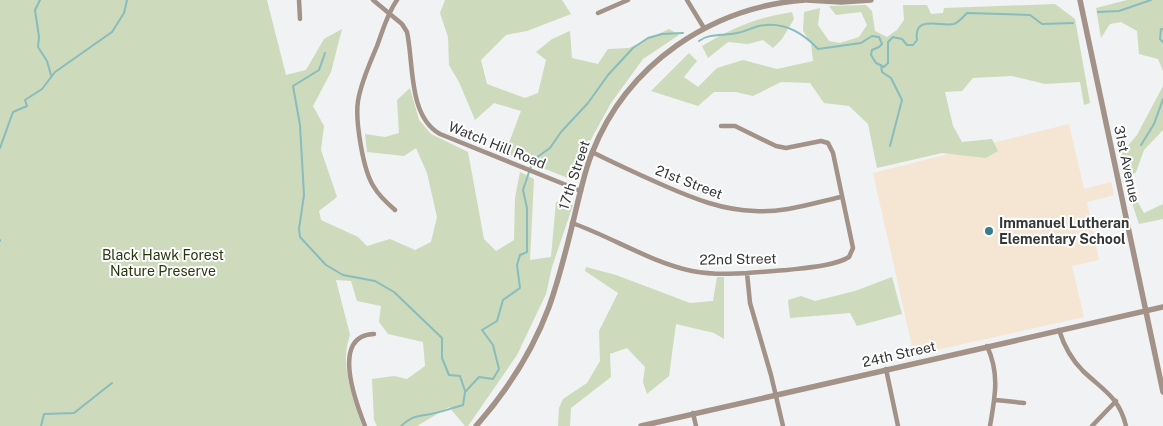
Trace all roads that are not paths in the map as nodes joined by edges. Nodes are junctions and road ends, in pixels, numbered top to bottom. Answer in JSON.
{"nodes":[{"id":1,"x":299,"y":0,"type":"edge"},
{"id":2,"x":373,"y":0,"type":"edge"},
{"id":3,"x":397,"y":0,"type":"edge"},
{"id":4,"x":628,"y":0,"type":"edge"},
{"id":5,"x":687,"y":0,"type":"edge"},
{"id":6,"x":806,"y":0,"type":"edge"},
{"id":7,"x":871,"y":0,"type":"edge"},
{"id":8,"x":1080,"y":0,"type":"edge"},
{"id":9,"x":389,"y":12,"type":"junction"},
{"id":10,"x":598,"y":13,"type":"dead end"},
{"id":11,"x":300,"y":19,"type":"dead end"},
{"id":12,"x":704,"y":28,"type":"junction"},
{"id":13,"x":721,"y":126,"type":"dead end"},
{"id":14,"x":592,"y":152,"type":"junction"},
{"id":15,"x":581,"y":191,"type":"junction"},
{"id":16,"x":841,"y":197,"type":"junction"},
{"id":17,"x":395,"y":210,"type":"dead end"},
{"id":18,"x":572,"y":223,"type":"junction"},
{"id":19,"x":747,"y":273,"type":"junction"},
{"id":20,"x":1163,"y":307,"type":"edge"},
{"id":21,"x":1146,"y":311,"type":"junction"},
{"id":22,"x":1058,"y":330,"type":"junction"},
{"id":23,"x":374,"y":334,"type":"dead end"},
{"id":24,"x":987,"y":346,"type":"junction"},
{"id":25,"x":886,"y":369,"type":"junction"},
{"id":26,"x":1163,"y":392,"type":"edge"},
{"id":27,"x":776,"y":394,"type":"junction"},
{"id":28,"x":996,"y":400,"type":"junction"},
{"id":29,"x":1116,"y":400,"type":"junction"},
{"id":30,"x":1024,"y":403,"type":"dead end"},
{"id":31,"x":694,"y":413,"type":"junction"},
{"id":32,"x":486,"y":414,"type":"junction"},
{"id":33,"x":365,"y":426,"type":"edge"},
{"id":34,"x":476,"y":426,"type":"edge"},
{"id":35,"x":482,"y":426,"type":"edge"},
{"id":36,"x":641,"y":426,"type":"edge"},
{"id":37,"x":696,"y":426,"type":"edge"},
{"id":38,"x":783,"y":426,"type":"edge"},
{"id":39,"x":898,"y":426,"type":"edge"},
{"id":40,"x":990,"y":426,"type":"edge"},
{"id":41,"x":1092,"y":426,"type":"edge"},
{"id":42,"x":1126,"y":426,"type":"edge"}],
"edges":[{"from":1,"to":11,"type":"street"},
{"from":2,"to":9,"type":"street","name":"Watch Hill Road"},
{"from":3,"to":9,"type":"street"},
{"from":4,"to":10,"type":"street"},
{"from":5,"to":12,"type":"street"},
{"from":6,"to":7,"type":"street","name":"17th Street"},
{"from":6,"to":12,"type":"street","name":"17th Street"},
{"from":8,"to":21,"type":"street","name":"31st Avenue"},
{"from":9,"to":15,"type":"street","name":"Watch Hill Road"},
{"from":9,"to":17,"type":"street"},
{"from":12,"to":14,"type":"street","name":"17th Street"},
{"from":13,"to":16,"type":"street"},
{"from":14,"to":15,"type":"street","name":"17th Street"},
{"from":14,"to":16,"type":"street","name":"21st Street"},
{"from":15,"to":18,"type":"street","name":"17th Street"},
{"from":16,"to":19,"type":"street","name":"22nd Street"},
{"from":18,"to":19,"type":"street","name":"22nd Street"},
{"from":18,"to":32,"type":"street","name":"17th Street"},
{"from":19,"to":27,"type":"street"},
{"from":20,"to":21,"type":"street","name":"24th Street"},
{"from":21,"to":22,"type":"street","name":"24th Street"},
{"from":21,"to":26,"type":"street","name":"31st Avenue"},
{"from":22,"to":24,"type":"street","name":"24th Street"},
{"from":22,"to":29,"type":"street"},
{"from":23,"to":33,"type":"street"},
{"from":24,"to":25,"type":"street","name":"24th Street"},
{"from":24,"to":28,"type":"street"},
{"from":25,"to":27,"type":"street","name":"24th Street"},
{"from":25,"to":39,"type":"street"},
{"from":27,"to":31,"type":"street","name":"24th Street"},
{"from":27,"to":38,"type":"street"},
{"from":28,"to":30,"type":"street"},
{"from":28,"to":40,"type":"street"},
{"from":29,"to":41,"type":"street"},
{"from":29,"to":42,"type":"street"},
{"from":31,"to":36,"type":"street","name":"24th Street"},
{"from":31,"to":37,"type":"street"},
{"from":32,"to":34,"type":"street","name":"17th Street"},
{"from":32,"to":35,"type":"street"}]}
